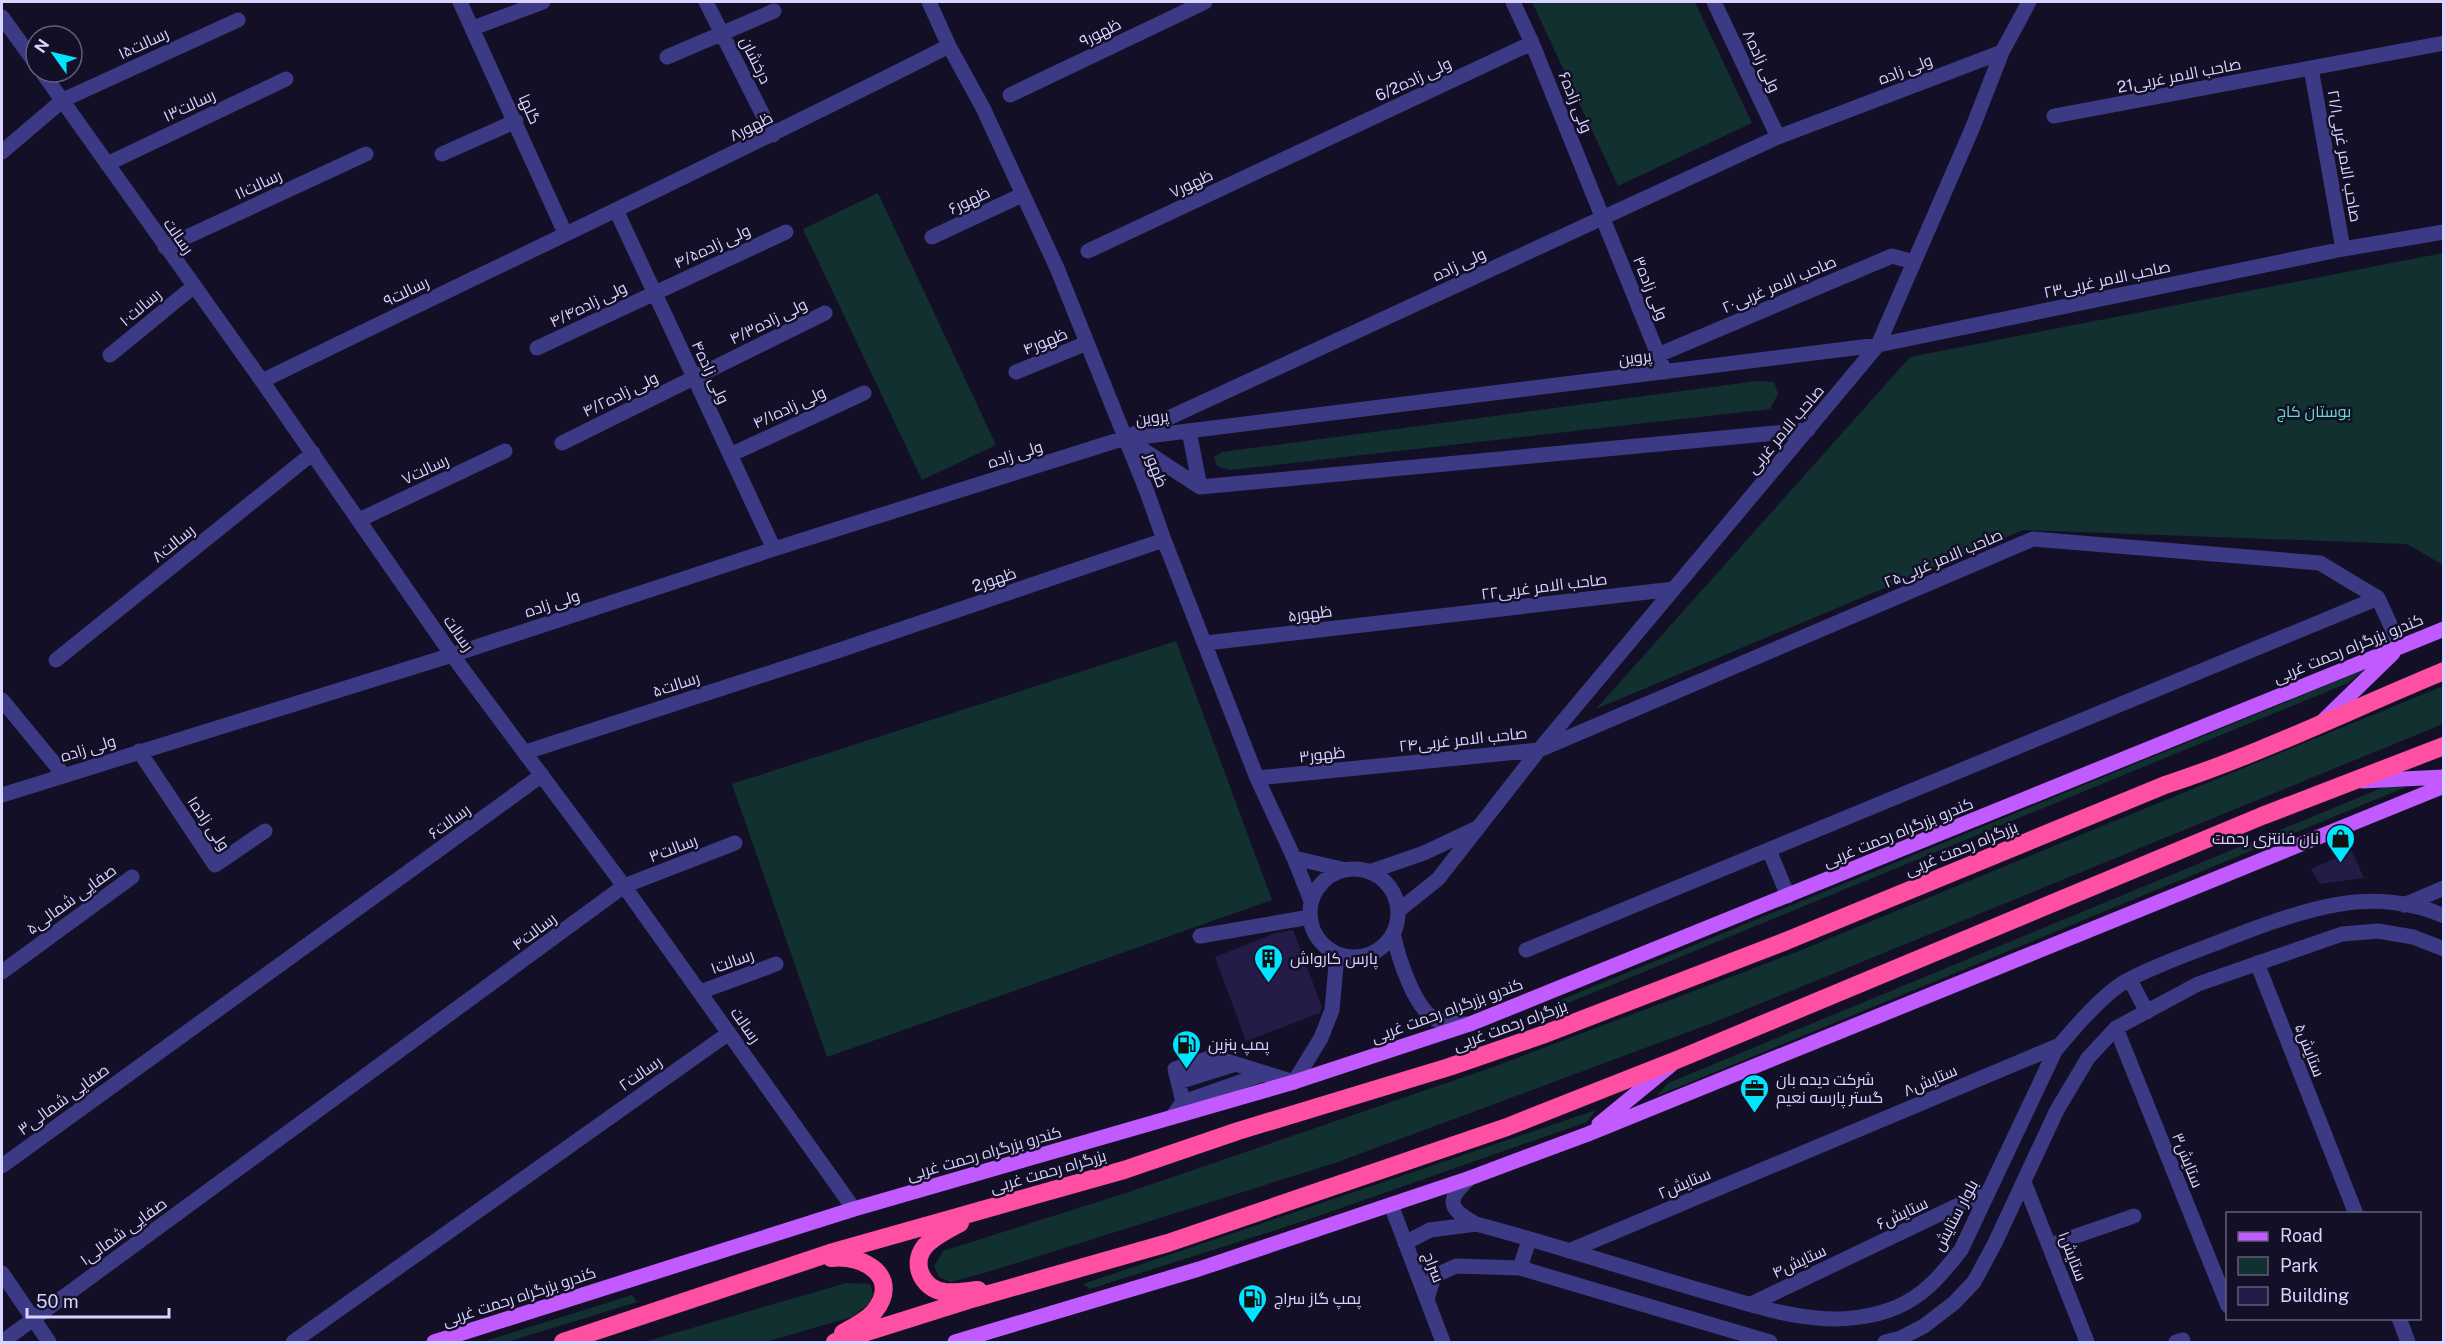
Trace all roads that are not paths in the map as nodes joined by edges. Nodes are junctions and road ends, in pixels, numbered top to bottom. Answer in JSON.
{"nodes":[{"id":1,"x":460,"y":2,"type":"edge"},
{"id":2,"x":543,"y":2,"type":"edge"},
{"id":3,"x":706,"y":2,"type":"edge"},
{"id":4,"x":929,"y":2,"type":"edge"},
{"id":5,"x":1205,"y":2,"type":"edge"},
{"id":6,"x":1513,"y":2,"type":"edge"},
{"id":7,"x":1714,"y":2,"type":"edge"},
{"id":8,"x":2029,"y":2,"type":"edge"},
{"id":9,"x":774,"y":11,"type":"dead end"},
{"id":10,"x":2,"y":17,"type":"edge"},
{"id":11,"x":238,"y":20,"type":"dead end"},
{"id":12,"x":473,"y":28,"type":"junction"},
{"id":13,"x":722,"y":33,"type":"junction"},
{"id":14,"x":1532,"y":43,"type":"junction"},
{"id":15,"x":2444,"y":43,"type":"edge"},
{"id":16,"x":949,"y":46,"type":"junction"},
{"id":17,"x":24,"y":47,"type":"edge"},
{"id":18,"x":2002,"y":52,"type":"junction"},
{"id":19,"x":667,"y":57,"type":"dead end"},
{"id":20,"x":2311,"y":68,"type":"junction"},
{"id":21,"x":286,"y":79,"type":"dead end"},
{"id":22,"x":51,"y":84,"type":"edge"},
{"id":23,"x":1010,"y":95,"type":"dead end"},
{"id":24,"x":63,"y":100,"type":"junction"},
{"id":25,"x":2054,"y":116,"type":"dead end"},
{"id":26,"x":516,"y":121,"type":"junction"},
{"id":27,"x":773,"y":135,"type":"junction"},
{"id":28,"x":1778,"y":137,"type":"junction"},
{"id":29,"x":1310,"y":147,"type":"joint"},
{"id":30,"x":2,"y":152,"type":"edge"},
{"id":31,"x":366,"y":154,"type":"dead end"},
{"id":32,"x":442,"y":154,"type":"dead end"},
{"id":33,"x":107,"y":164,"type":"junction"},
{"id":34,"x":1022,"y":195,"type":"junction"},
{"id":35,"x":616,"y":210,"type":"junction"},
{"id":36,"x":1603,"y":218,"type":"junction"},
{"id":37,"x":786,"y":232,"type":"dead end"},
{"id":38,"x":2444,"y":232,"type":"edge"},
{"id":39,"x":565,"y":233,"type":"junction"},
{"id":40,"x":932,"y":237,"type":"dead end"},
{"id":41,"x":165,"y":247,"type":"junction"},
{"id":42,"x":2343,"y":249,"type":"junction"},
{"id":43,"x":1088,"y":252,"type":"dead end"},
{"id":44,"x":1914,"y":262,"type":"junction"},
{"id":45,"x":193,"y":287,"type":"junction"},
{"id":46,"x":654,"y":292,"type":"junction"},
{"id":47,"x":825,"y":313,"type":"dead end"},
{"id":48,"x":1087,"y":343,"type":"junction"},
{"id":49,"x":1878,"y":345,"type":"junction"},
{"id":50,"x":537,"y":348,"type":"dead end"},
{"id":51,"x":110,"y":355,"type":"dead end"},
{"id":52,"x":1658,"y":355,"type":"junction"},
{"id":53,"x":1016,"y":372,"type":"dead end"},
{"id":54,"x":1665,"y":372,"type":"junction"},
{"id":55,"x":694,"y":378,"type":"junction"},
{"id":56,"x":262,"y":381,"type":"junction"},
{"id":57,"x":864,"y":393,"type":"dead end"},
{"id":58,"x":1190,"y":430,"type":"junction"},
{"id":59,"x":1808,"y":430,"type":"junction"},
{"id":60,"x":1125,"y":438,"type":"junction"},
{"id":61,"x":562,"y":443,"type":"dead end"},
{"id":62,"x":505,"y":451,"type":"dead end"},
{"id":63,"x":313,"y":453,"type":"junction"},
{"id":64,"x":730,"y":454,"type":"junction"},
{"id":65,"x":1200,"y":487,"type":"junction"},
{"id":66,"x":359,"y":520,"type":"junction"},
{"id":67,"x":1164,"y":540,"type":"junction"},
{"id":68,"x":774,"y":549,"type":"junction"},
{"id":69,"x":1674,"y":589,"type":"junction"},
{"id":70,"x":2378,"y":598,"type":"junction"},
{"id":71,"x":1419,"y":618,"type":"joint"},
{"id":72,"x":2444,"y":628,"type":"edge"},
{"id":73,"x":1206,"y":643,"type":"junction"},
{"id":74,"x":2400,"y":646,"type":"junction"},
{"id":75,"x":837,"y":651,"type":"joint"},
{"id":76,"x":452,"y":655,"type":"junction"},
{"id":77,"x":57,"y":660,"type":"dead end"},
{"id":78,"x":2444,"y":671,"type":"edge"},
{"id":79,"x":2,"y":700,"type":"edge"},
{"id":80,"x":2320,"y":724,"type":"junction"},
{"id":81,"x":2444,"y":746,"type":"edge"},
{"id":82,"x":1539,"y":750,"type":"junction"},
{"id":83,"x":139,"y":751,"type":"junction"},
{"id":84,"x":526,"y":752,"type":"junction"},
{"id":85,"x":1390,"y":765,"type":"joint"},
{"id":86,"x":63,"y":774,"type":"junction"},
{"id":87,"x":542,"y":775,"type":"junction"},
{"id":88,"x":2444,"y":777,"type":"edge"},
{"id":89,"x":1257,"y":778,"type":"junction"},
{"id":90,"x":2353,"y":781,"type":"junction"},
{"id":91,"x":2444,"y":786,"type":"edge"},
{"id":92,"x":2,"y":795,"type":"edge"},
{"id":93,"x":1480,"y":826,"type":"junction"},
{"id":94,"x":265,"y":831,"type":"dead end"},
{"id":95,"x":735,"y":843,"type":"dead end"},
{"id":96,"x":1769,"y":850,"type":"junction"},
{"id":97,"x":1294,"y":858,"type":"junction"},
{"id":98,"x":1346,"y":870,"type":"junction"},
{"id":99,"x":1369,"y":872,"type":"junction"},
{"id":100,"x":132,"y":877,"type":"dead end"},
{"id":101,"x":624,"y":886,"type":"junction"},
{"id":102,"x":2444,"y":888,"type":"edge"},
{"id":103,"x":1788,"y":896,"type":"junction"},
{"id":104,"x":1311,"y":901,"type":"junction"},
{"id":105,"x":2404,"y":905,"type":"junction"},
{"id":106,"x":1398,"y":911,"type":"junction"},
{"id":107,"x":2444,"y":916,"type":"edge"},
{"id":108,"x":1310,"y":917,"type":"junction"},
{"id":109,"x":1393,"y":933,"type":"junction"},
{"id":110,"x":1200,"y":936,"type":"dead end"},
{"id":111,"x":2444,"y":949,"type":"edge"},
{"id":112,"x":1526,"y":950,"type":"dead end"},
{"id":113,"x":1337,"y":954,"type":"junction"},
{"id":114,"x":2258,"y":963,"type":"junction"},
{"id":115,"x":776,"y":964,"type":"dead end"},
{"id":116,"x":2,"y":972,"type":"edge"},
{"id":117,"x":2130,"y":980,"type":"junction"},
{"id":118,"x":700,"y":992,"type":"junction"},
{"id":119,"x":2147,"y":1012,"type":"junction"},
{"id":120,"x":1470,"y":1024,"type":"junction"},
{"id":121,"x":2116,"y":1028,"type":"junction"},
{"id":122,"x":729,"y":1033,"type":"junction"},
{"id":123,"x":2060,"y":1045,"type":"junction"},
{"id":124,"x":1679,"y":1059,"type":"junction"},
{"id":125,"x":147,"y":1061,"type":"joint"},
{"id":126,"x":1266,"y":1073,"type":"junction"},
{"id":127,"x":1294,"y":1082,"type":"junction"},
{"id":128,"x":1184,"y":1102,"type":"junction"},
{"id":129,"x":1172,"y":1117,"type":"junction"},
{"id":130,"x":1588,"y":1134,"type":"junction"},
{"id":131,"x":1813,"y":1148,"type":"joint"},
{"id":132,"x":2,"y":1166,"type":"edge"},
{"id":133,"x":234,"y":1171,"type":"joint"},
{"id":134,"x":1470,"y":1178,"type":"junction"},
{"id":135,"x":2024,"y":1182,"type":"junction"},
{"id":136,"x":1988,"y":1191,"type":"junction"},
{"id":137,"x":1391,"y":1205,"type":"junction"},
{"id":138,"x":997,"y":1206,"type":"junction"},
{"id":139,"x":854,"y":1209,"type":"junction"},
{"id":140,"x":2355,"y":1212,"type":"edge"},
{"id":141,"x":2134,"y":1216,"type":"dead end"},
{"id":142,"x":1476,"y":1224,"type":"junction"},
{"id":143,"x":1529,"y":1239,"type":"junction"},
{"id":144,"x":1405,"y":1243,"type":"junction"},
{"id":145,"x":2050,"y":1245,"type":"junction"},
{"id":146,"x":1569,"y":1251,"type":"junction"},
{"id":147,"x":1863,"y":1251,"type":"joint"},
{"id":148,"x":788,"y":1267,"type":"junction"},
{"id":149,"x":1520,"y":1268,"type":"junction"},
{"id":150,"x":2,"y":1273,"type":"edge"},
{"id":151,"x":1025,"y":1284,"type":"junction"},
{"id":152,"x":1427,"y":1299,"type":"junction"},
{"id":153,"x":2226,"y":1301,"type":"edge"},
{"id":154,"x":1751,"y":1304,"type":"junction"},
{"id":155,"x":34,"y":1319,"type":"junction"},
{"id":156,"x":2399,"y":1320,"type":"edge"},
{"id":157,"x":2,"y":1342,"type":"edge"},
{"id":158,"x":49,"y":1342,"type":"edge"},
{"id":159,"x":293,"y":1342,"type":"edge"},
{"id":160,"x":434,"y":1342,"type":"edge"},
{"id":161,"x":563,"y":1342,"type":"edge"},
{"id":162,"x":826,"y":1342,"type":"edge"},
{"id":163,"x":835,"y":1342,"type":"edge"},
{"id":164,"x":955,"y":1342,"type":"edge"},
{"id":165,"x":1443,"y":1342,"type":"edge"},
{"id":166,"x":1770,"y":1342,"type":"edge"},
{"id":167,"x":1885,"y":1342,"type":"edge"},
{"id":168,"x":2087,"y":1342,"type":"edge"},
{"id":169,"x":2408,"y":1342,"type":"edge"}],
"edges":[{"from":1,"to":12,"type":"street","name":"گلها"},
{"from":2,"to":12,"type":"street"},
{"from":3,"to":13,"type":"street","name":"درخشان"},
{"from":4,"to":16,"type":"street","name":"ظهور"},
{"from":5,"to":23,"type":"street","name":"ظهور۹"},
{"from":6,"to":14,"type":"street","name":"ولی زاده۶"},
{"from":7,"to":28,"type":"street","name":"ولی زاده۸"},
{"from":8,"to":18,"type":"street","name":"صاحب الامر غربی"},
{"from":9,"to":13,"type":"street"},
{"from":10,"to":17,"type":"street"},
{"from":11,"to":24,"type":"street","name":"رسالت۱۵"},
{"from":12,"to":26,"type":"street","name":"گلها"},
{"from":13,"to":19,"type":"street"},
{"from":13,"to":27,"type":"street","name":"درخشان"},
{"from":14,"to":29,"type":"street","name":"6/2ولی زاده"},
{"from":14,"to":36,"type":"street","name":"ولی زاده۶"},
{"from":15,"to":20,"type":"street","name":"21صاحب الامر غربی"},
{"from":16,"to":27,"type":"street","name":"ظهور۸"},
{"from":16,"to":34,"type":"street","name":"ظهور"},
{"from":18,"to":28,"type":"street","name":"ولی زاده"},
{"from":18,"to":44,"type":"street","name":"صاحب الامر غربی"},
{"from":20,"to":25,"type":"street","name":"21صاحب الامر غربی"},
{"from":20,"to":42,"type":"street","name":"صاحب الامر غربی۲۱/۱"},
{"from":21,"to":33,"type":"street","name":"رسالت۱۳"},
{"from":22,"to":24,"type":"street","name":"رسالت"},
{"from":24,"to":30,"type":"street","name":"رسالت۱۵"},
{"from":24,"to":33,"type":"street","name":"رسالت"},
{"from":26,"to":32,"type":"street"},
{"from":26,"to":39,"type":"street","name":"گلها"},
{"from":27,"to":35,"type":"street","name":"ظهور۸"},
{"from":28,"to":36,"type":"street","name":"ولی زاده"},
{"from":29,"to":43,"type":"street","name":"ظهور۷"},
{"from":31,"to":41,"type":"street","name":"رسالت۱۱"},
{"from":33,"to":41,"type":"street","name":"رسالت"},
{"from":34,"to":40,"type":"street","name":"ظهور۶"},
{"from":34,"to":48,"type":"street","name":"ظهور"},
{"from":35,"to":39,"type":"street","name":"ظهور۸"},
{"from":35,"to":46,"type":"street","name":"ولی زاده۴"},
{"from":36,"to":52,"type":"street","name":"ولی زاده۳"},
{"from":36,"to":60,"type":"street","name":"ولی زاده"},
{"from":37,"to":46,"type":"street","name":"ولی زاده۴/۵"},
{"from":38,"to":42,"type":"street","name":"صاحب الامر غربی۲۳"},
{"from":39,"to":56,"type":"street","name":"رسالت۹"},
{"from":41,"to":45,"type":"street","name":"رسالت"},
{"from":42,"to":49,"type":"street","name":"صاحب الامر غربی۲۳"},
{"from":44,"to":49,"type":"street","name":"صاحب الامر غربی"},
{"from":44,"to":52,"type":"street","name":"صاحب الامر غربی۲۰"},
{"from":45,"to":51,"type":"street","name":"رسالت۱۰"},
{"from":45,"to":56,"type":"street","name":"رسالت"},
{"from":46,"to":50,"type":"street","name":"ولی زاده۴/۴"},
{"from":46,"to":55,"type":"street","name":"ولی زاده۴"},
{"from":47,"to":55,"type":"street","name":"ولی زاده۴/۳"},
{"from":48,"to":53,"type":"street","name":"ظهور۴"},
{"from":48,"to":60,"type":"street","name":"ظهور"},
{"from":49,"to":54,"type":"street","name":"پروین"},
{"from":49,"to":59,"type":"street","name":"صاحب الامر غربی"},
{"from":52,"to":54,"type":"street","name":"ولی زاده۳"},
{"from":54,"to":58,"type":"street","name":"پروین"},
{"from":55,"to":61,"type":"street","name":"ولی زاده۴/۲"},
{"from":55,"to":64,"type":"street","name":"ولی زاده۴"},
{"from":56,"to":63,"type":"street","name":"رسالت"},
{"from":57,"to":64,"type":"street","name":"ولی زاده۴/۱"},
{"from":58,"to":60,"type":"street","name":"پروین"},
{"from":58,"to":65,"type":"street"},
{"from":59,"to":65,"type":"street"},
{"from":59,"to":69,"type":"street","name":"صاحب الامر غربی"},
{"from":60,"to":65,"type":"street","name":"پروین"},
{"from":60,"to":67,"type":"street","name":"ظهور"},
{"from":60,"to":68,"type":"street","name":"ولی زاده"},
{"from":62,"to":66,"type":"street","name":"رسالت۷"},
{"from":63,"to":66,"type":"street","name":"رسالت"},
{"from":63,"to":77,"type":"street","name":"رسالت۸"},
{"from":64,"to":68,"type":"street","name":"ولی زاده۴"},
{"from":66,"to":76,"type":"street","name":"رسالت"},
{"from":67,"to":73,"type":"street","name":"ظهور"},
{"from":67,"to":75,"type":"street","name":"2ظهور"},
{"from":68,"to":76,"type":"street","name":"ولی زاده"},
{"from":69,"to":71,"type":"street","name":"صاحب الامر غربی٢٢"},
{"from":69,"to":82,"type":"street","name":"صاحب الامر غربی"},
{"from":70,"to":74,"type":"street"},
{"from":70,"to":82,"type":"street","name":"صاحب الامر غربی۲۵"},
{"from":70,"to":96,"type":"street"},
{"from":71,"to":73,"type":"street","name":"ظهور۵"},
{"from":72,"to":74,"type":"main road","name":"کندرو بزرگراه رحمت غربی"},
{"from":73,"to":89,"type":"street","name":"ظهور"},
{"from":74,"to":80,"type":"main road"},
{"from":74,"to":103,"type":"main road","name":"کندرو بزرگراه رحمت غربی"},
{"from":75,"to":84,"type":"street","name":"رسالت۵"},
{"from":76,"to":83,"type":"street","name":"ولی زاده"},
{"from":76,"to":84,"type":"street","name":"رسالت"},
{"from":78,"to":80,"type":"highway","name":"بزرگراه رحمت غربی"},
{"from":79,"to":86,"type":"street"},
{"from":80,"to":138,"type":"highway","name":"بزرگراه رحمت غربی"},
{"from":81,"to":90,"type":"highway"},
{"from":82,"to":85,"type":"street","name":"صاحب الامر غربی۲۴"},
{"from":82,"to":93,"type":"street","name":"صاحب الامر غربی"},
{"from":83,"to":86,"type":"street","name":"ولی زاده"},
{"from":83,"to":94,"type":"street","name":"ولی زاده۱"},
{"from":84,"to":87,"type":"street","name":"رسالت"},
{"from":85,"to":89,"type":"street","name":"ظهور۳"},
{"from":86,"to":92,"type":"street","name":"ولی زاده"},
{"from":87,"to":101,"type":"street","name":"رسالت"},
{"from":87,"to":125,"type":"street","name":"رسالت۶"},
{"from":88,"to":90,"type":"main road"},
{"from":89,"to":97,"type":"street","name":"ظهور"},
{"from":90,"to":124,"type":"highway"},
{"from":91,"to":130,"type":"main road"},
{"from":93,"to":99,"type":"street"},
{"from":93,"to":106,"type":"street","name":"صاحب الامر غربی"},
{"from":95,"to":101,"type":"street","name":"رسالت۳"},
{"from":96,"to":103,"type":"street"},
{"from":96,"to":112,"type":"street"},
{"from":97,"to":98,"type":"street"},
{"from":97,"to":104,"type":"street","name":"ظهور"},
{"from":98,"to":99,"type":"street"},
{"from":98,"to":104,"type":"street"},
{"from":99,"to":106,"type":"street"},
{"from":100,"to":116,"type":"street","name":"صفایی شمالی۵"},
{"from":101,"to":118,"type":"street","name":"رسالت"},
{"from":101,"to":133,"type":"street","name":"رسالت۴"},
{"from":102,"to":105,"type":"street"},
{"from":103,"to":120,"type":"main road","name":"کندرو بزرگراه رحمت غربی"},
{"from":104,"to":108,"type":"street"},
{"from":105,"to":107,"type":"street","name":"بلوار ستایش"},
{"from":105,"to":117,"type":"street","name":"بلوار ستایش"},
{"from":106,"to":109,"type":"street"},
{"from":108,"to":110,"type":"street"},
{"from":108,"to":113,"type":"street"},
{"from":109,"to":113,"type":"street"},
{"from":109,"to":120,"type":"street"},
{"from":111,"to":114,"type":"street"},
{"from":113,"to":127,"type":"street"},
{"from":114,"to":119,"type":"street"},
{"from":114,"to":140,"type":"street","name":"ستایش۵"},
{"from":115,"to":118,"type":"street","name":"رسالت۱"},
{"from":117,"to":119,"type":"street"},
{"from":117,"to":123,"type":"street","name":"بلوار ستایش"},
{"from":118,"to":122,"type":"street","name":"رسالت"},
{"from":119,"to":121,"type":"street"},
{"from":120,"to":127,"type":"main road","name":"کندرو بزرگراه رحمت غربی"},
{"from":121,"to":135,"type":"street"},
{"from":121,"to":153,"type":"street","name":"ستایش۳"},
{"from":122,"to":139,"type":"street","name":"رسالت"},
{"from":122,"to":159,"type":"street","name":"رسالت۲"},
{"from":123,"to":131,"type":"street","name":"ستایش۸"},
{"from":123,"to":136,"type":"street","name":"بلوار ستایش"},
{"from":124,"to":130,"type":"main road"},
{"from":124,"to":151,"type":"highway"},
{"from":125,"to":132,"type":"street","name":"صفایی شمالی۳"},
{"from":126,"to":127,"type":"street"},
{"from":126,"to":128,"type":"street"},
{"from":126,"to":128,"type":"street"},
{"from":127,"to":129,"type":"main road","name":"کندرو بزرگراه رحمت غربی"},
{"from":128,"to":129,"type":"street"},
{"from":129,"to":139,"type":"main road","name":"کندرو بزرگراه رحمت غربی"},
{"from":130,"to":134,"type":"main road"},
{"from":131,"to":146,"type":"street","name":"ستایش۲"},
{"from":133,"to":155,"type":"street","name":"صفایی شمالی۱"},
{"from":134,"to":137,"type":"main road"},
{"from":134,"to":142,"type":"street"},
{"from":135,"to":145,"type":"street","name":"ستایش۱"},
{"from":135,"to":167,"type":"street"},
{"from":136,"to":147,"type":"street","name":"ستایش۶"},
{"from":136,"to":154,"type":"street","name":"بلوار ستایش"},
{"from":137,"to":144,"type":"street","name":"سراج"},
{"from":137,"to":164,"type":"main road"},
{"from":138,"to":148,"type":"highway","name":"بزرگراه رحمت غربی"},
{"from":138,"to":151,"type":"highway"},
{"from":139,"to":160,"type":"main road","name":"کندرو بزرگراه رحمت غربی"},
{"from":141,"to":145,"type":"street"},
{"from":142,"to":143,"type":"street","name":"بلوار ستایش"},
{"from":142,"to":144,"type":"street","name":"بلوار ستایش"},
{"from":143,"to":146,"type":"street","name":"بلوار ستایش"},
{"from":143,"to":149,"type":"street"},
{"from":144,"to":152,"type":"street","name":"سراج"},
{"from":145,"to":168,"type":"street","name":"ستایش۱"},
{"from":146,"to":154,"type":"street","name":"بلوار ستایش"},
{"from":147,"to":154,"type":"street","name":"ستایش۴"},
{"from":148,"to":161,"type":"highway","name":"بزرگراه رحمت غربی"},
{"from":148,"to":162,"type":"highway"},
{"from":149,"to":152,"type":"street"},
{"from":149,"to":166,"type":"street"},
{"from":150,"to":155,"type":"street"},
{"from":151,"to":163,"type":"highway"},
{"from":152,"to":165,"type":"street","name":"سراج"},
{"from":155,"to":157,"type":"street","name":"صفایی شمالی۱"},
{"from":155,"to":158,"type":"street"},
{"from":156,"to":169,"type":"street"}]}
